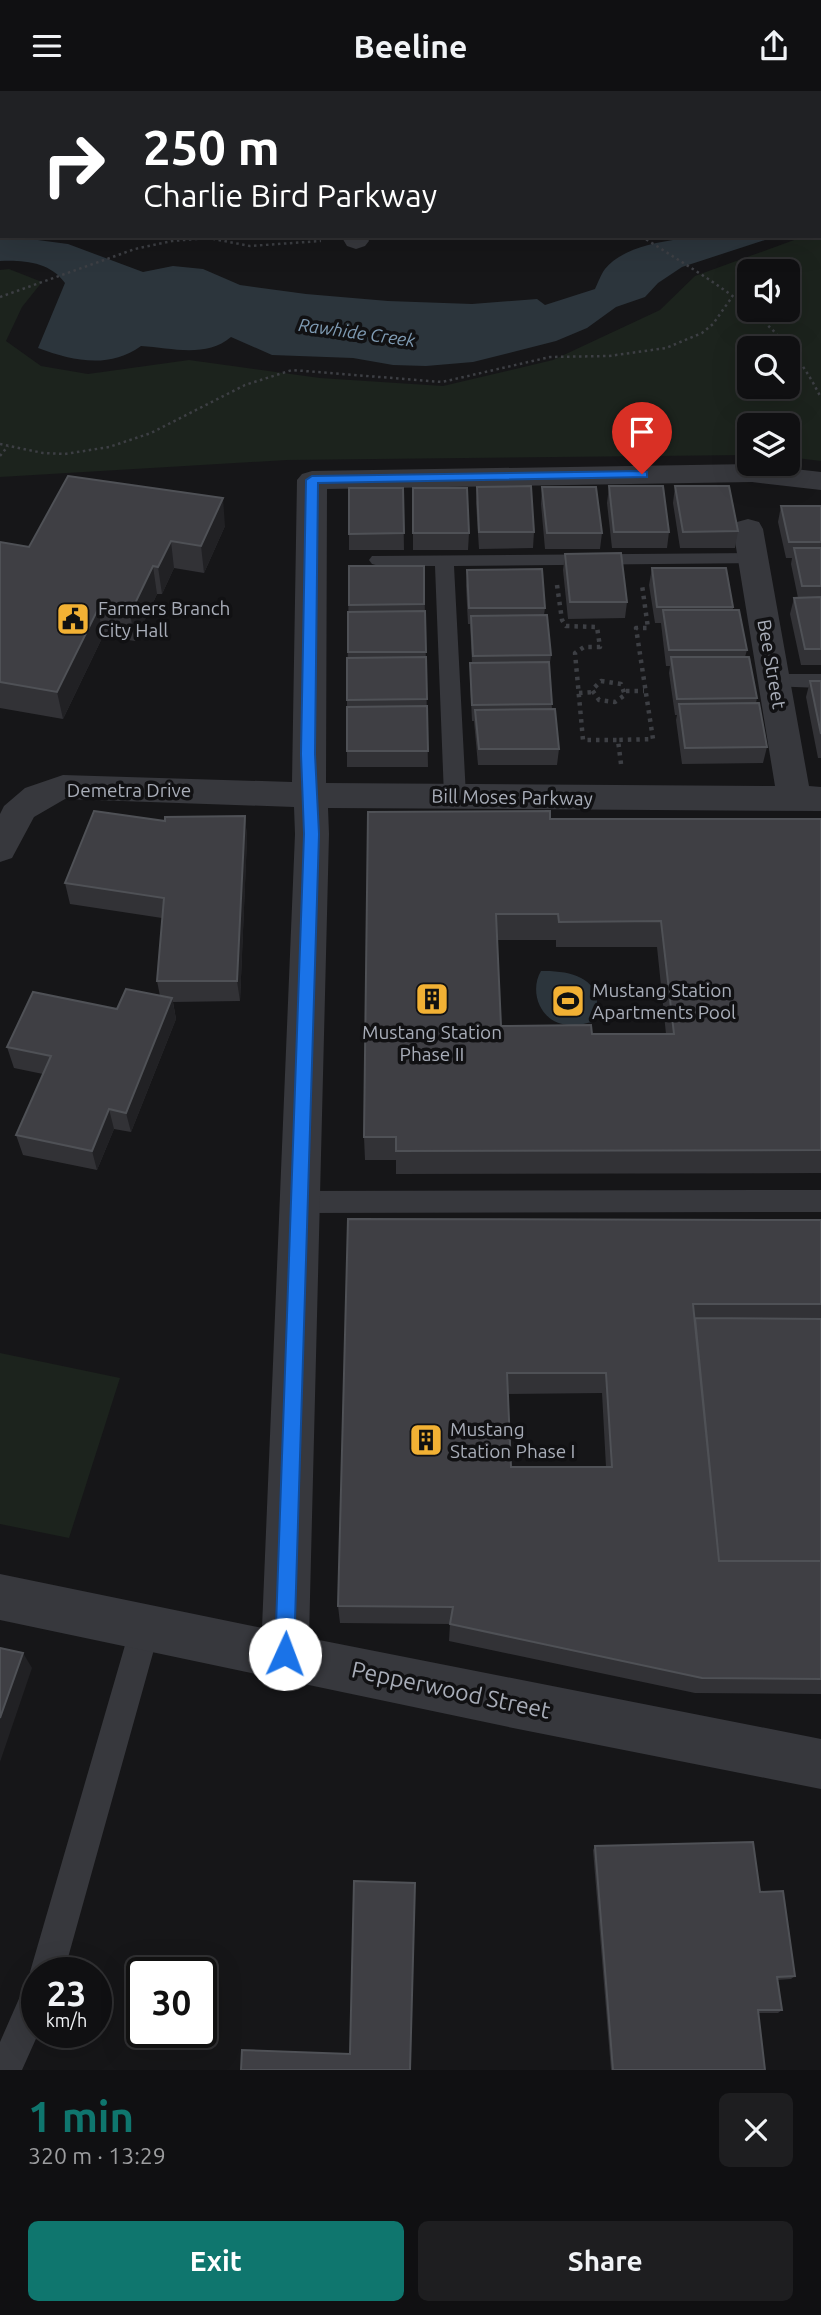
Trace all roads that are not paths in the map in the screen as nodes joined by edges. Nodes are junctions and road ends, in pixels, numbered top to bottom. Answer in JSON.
{"nodes":[{"id":1,"x":821,"y":481,"type":"edge"},
{"id":2,"x":751,"y":544,"type":"joint"},
{"id":3,"x":379,"y":561,"type":"dead end"},
{"id":4,"x":444,"y":561,"type":"junction"},
{"id":5,"x":776,"y":681,"type":"junction"},
{"id":6,"x":821,"y":681,"type":"edge"},
{"id":7,"x":204,"y":790,"type":"joint"},
{"id":8,"x":310,"y":795,"type":"junction"},
{"id":9,"x":455,"y":796,"type":"junction"},
{"id":10,"x":807,"y":799,"type":"edge"},
{"id":11,"x":9,"y":808,"type":"edge"},
{"id":12,"x":0,"y":849,"type":"edge"},
{"id":13,"x":821,"y":1201,"type":"edge"},
{"id":14,"x":300,"y":1202,"type":"junction"},
{"id":15,"x":0,"y":1597,"type":"edge"},
{"id":16,"x":145,"y":1629,"type":"junction"},
{"id":17,"x":285,"y":1654,"type":"junction"},
{"id":18,"x":821,"y":1764,"type":"edge"},
{"id":19,"x":51,"y":1957,"type":"edge"},
{"id":20,"x":21,"y":2034,"type":"edge"},
{"id":21,"x":5,"y":2070,"type":"edge"}],
"edges":[{"from":1,"to":8,"type":"street"},
{"from":2,"to":4,"type":"lane"},
{"from":2,"to":5,"type":"street","name":"Bee Street"},
{"from":3,"to":4,"type":"lane"},
{"from":4,"to":9,"type":"lane"},
{"from":5,"to":6,"type":"lane"},
{"from":5,"to":10,"type":"street","name":"Bee Street"},
{"from":7,"to":8,"type":"street","name":"Bill Moses Parkway"},
{"from":7,"to":11,"type":"street","name":"Demetra Drive"},
{"from":8,"to":9,"type":"street","name":"Bill Moses Parkway"},
{"from":8,"to":14,"type":"street"},
{"from":9,"to":10,"type":"street","name":"Bill Moses Parkway"},
{"from":11,"to":12,"type":"street","name":"Demetra Drive"},
{"from":13,"to":14,"type":"lane"},
{"from":14,"to":17,"type":"street"},
{"from":15,"to":16,"type":"street","name":"Pepperwood Street"},
{"from":16,"to":17,"type":"street","name":"Pepperwood Street"},
{"from":16,"to":19,"type":"lane"},
{"from":17,"to":18,"type":"street","name":"Pepperwood Street"},
{"from":20,"to":21,"type":"lane"}]}
